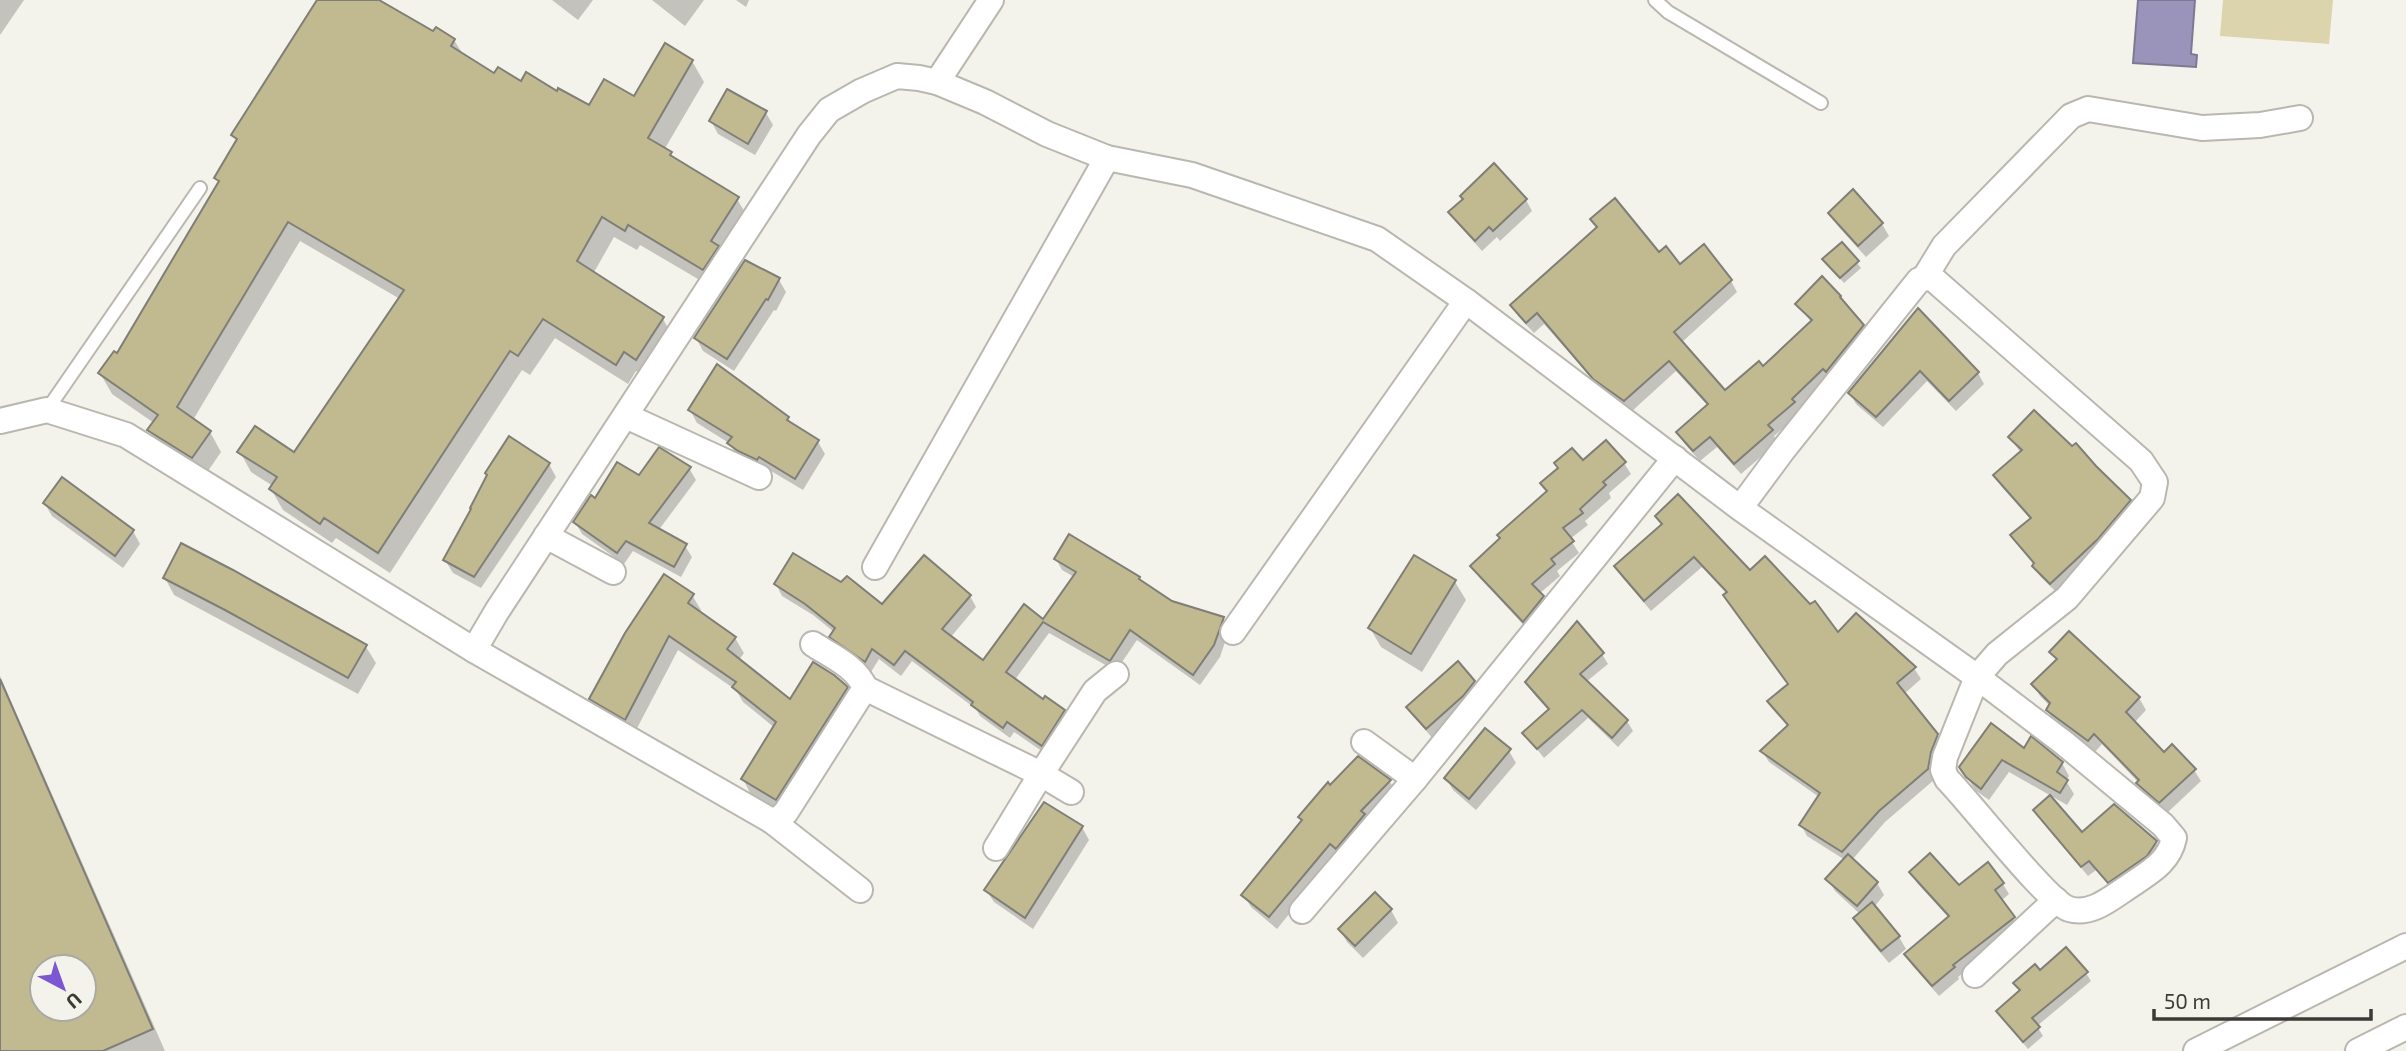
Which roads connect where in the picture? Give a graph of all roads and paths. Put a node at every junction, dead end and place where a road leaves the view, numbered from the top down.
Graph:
1 (991, 0) edge
2 (1655, 0) edge
3 (937, 82) junction
4 (1821, 103) dead end
5 (2300, 118) dead end
6 (1107, 158) junction
7 (200, 188) dead end
8 (1925, 277) junction
9 (1466, 301) junction
10 (47, 410) junction
11 (626, 416) junction
12 (0, 421) edge
13 (1675, 458) junction
14 (759, 477) dead end
15 (1740, 508) junction
16 (546, 536) junction
17 (875, 567) dead end
18 (613, 572) dead end
19 (1233, 632) dead end
20 (813, 644) dead end
21 (474, 650) junction
22 (1116, 674) dead end
23 (1977, 677) junction
24 (865, 688) junction
25 (1364, 742) dead end
26 (1041, 774) junction
27 (1415, 779) junction
28 (1071, 792) dead end
29 (772, 821) junction
30 (996, 848) dead end
31 (860, 890) dead end
32 (2056, 900) junction
33 (1302, 911) dead end
34 (2406, 946) edge
35 (1975, 975) dead end
36 (2406, 1027) edge
37 (2196, 1051) edge
38 (2358, 1051) edge

1 - 3 street
2 - 4 lane
3 - 6 street
3 - 11 street
5 - 8 street
6 - 9 street
6 - 17 street
7 - 10 lane
8 - 15 street
8 - 23 street
9 - 13 street
9 - 19 street
10 - 12 street
10 - 21 street
11 - 14 street
11 - 16 street
13 - 15 street
13 - 27 street
15 - 23 street
16 - 18 street
16 - 21 street
20 - 24 street
21 - 29 street
22 - 26 street
23 - 32 street
23 - 32 street
24 - 26 street
24 - 29 street
25 - 27 street
26 - 28 street
26 - 30 street
27 - 33 street
29 - 31 street
32 - 35 street
34 - 37 street
36 - 38 street

